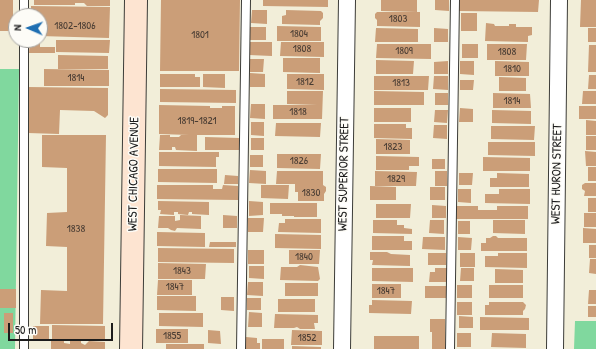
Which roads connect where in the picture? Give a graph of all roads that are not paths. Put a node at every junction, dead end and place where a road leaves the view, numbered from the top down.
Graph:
1 (136, 0) edge
2 (246, 0) edge
3 (347, 0) edge
4 (455, 0) edge
5 (559, 0) edge
6 (24, 48) edge
7 (24, 349) edge
8 (131, 349) edge
9 (241, 349) edge
10 (342, 349) edge
11 (450, 349) edge
12 (555, 349) edge

1 - 8 main road, WEST CHICAGO AVENUE
2 - 9 lane
3 - 10 street, WEST SUPERIOR STREET
4 - 11 lane
5 - 12 street, WEST HURON STREET
6 - 7 lane

